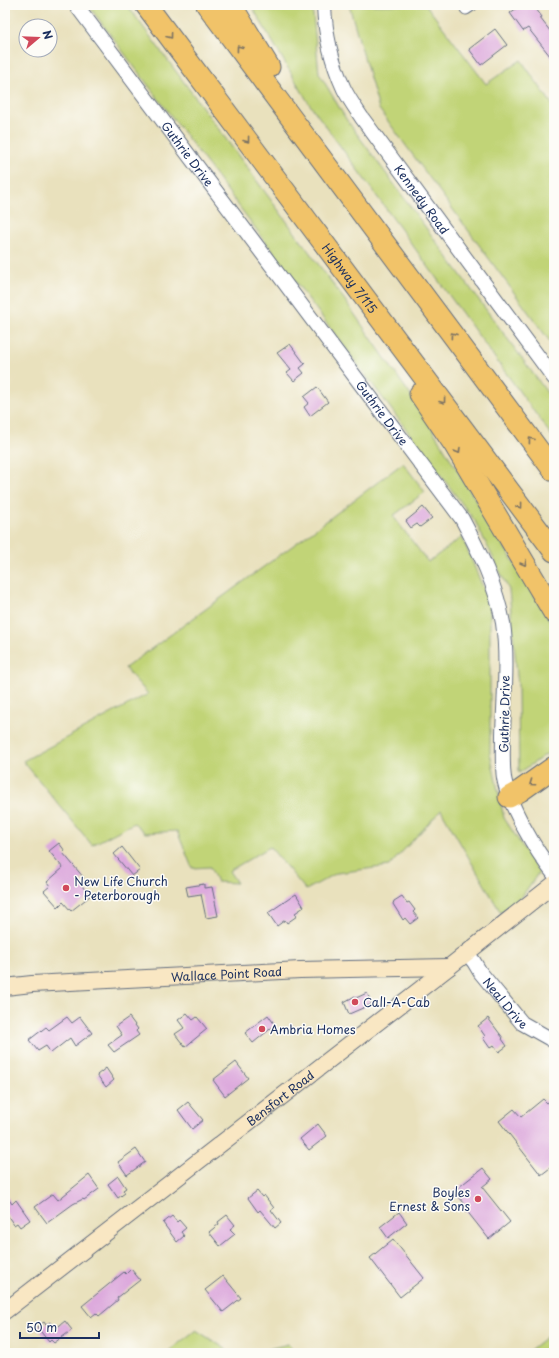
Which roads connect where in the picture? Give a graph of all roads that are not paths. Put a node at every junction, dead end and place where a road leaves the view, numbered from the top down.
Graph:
1 (76, 5) edge
2 (146, 5) edge
3 (207, 5) edge
4 (231, 5) edge
5 (324, 5) edge
6 (380, 236) junction
7 (365, 298) junction
8 (554, 378) edge
9 (554, 471) edge
10 (554, 551) edge
11 (554, 613) edge
12 (554, 767) edge
13 (509, 797) junction
14 (554, 874) edge
15 (554, 884) edge
16 (467, 953) junction
17 (449, 967) junction
18 (5, 987) edge
19 (554, 1041) edge
20 (5, 1311) edge

1 - 13 street, Guthrie Drive
2 -> 7 highway, Highway 7/115
6 -> 3 highway
4 - 6 highway
5 - 8 street, Kennedy Road
9 -> 6 highway
7 -> 10 highway, Highway 7/115
7 -> 11 highway
12 -> 13 highway
13 - 14 street, Guthrie Drive
15 - 16 main road, Bensfort Road
16 - 17 main road, Bensfort Road
16 - 19 street, Neal Drive
17 - 18 main road, Wallace Point Road
17 - 20 main road, Bensfort Road

